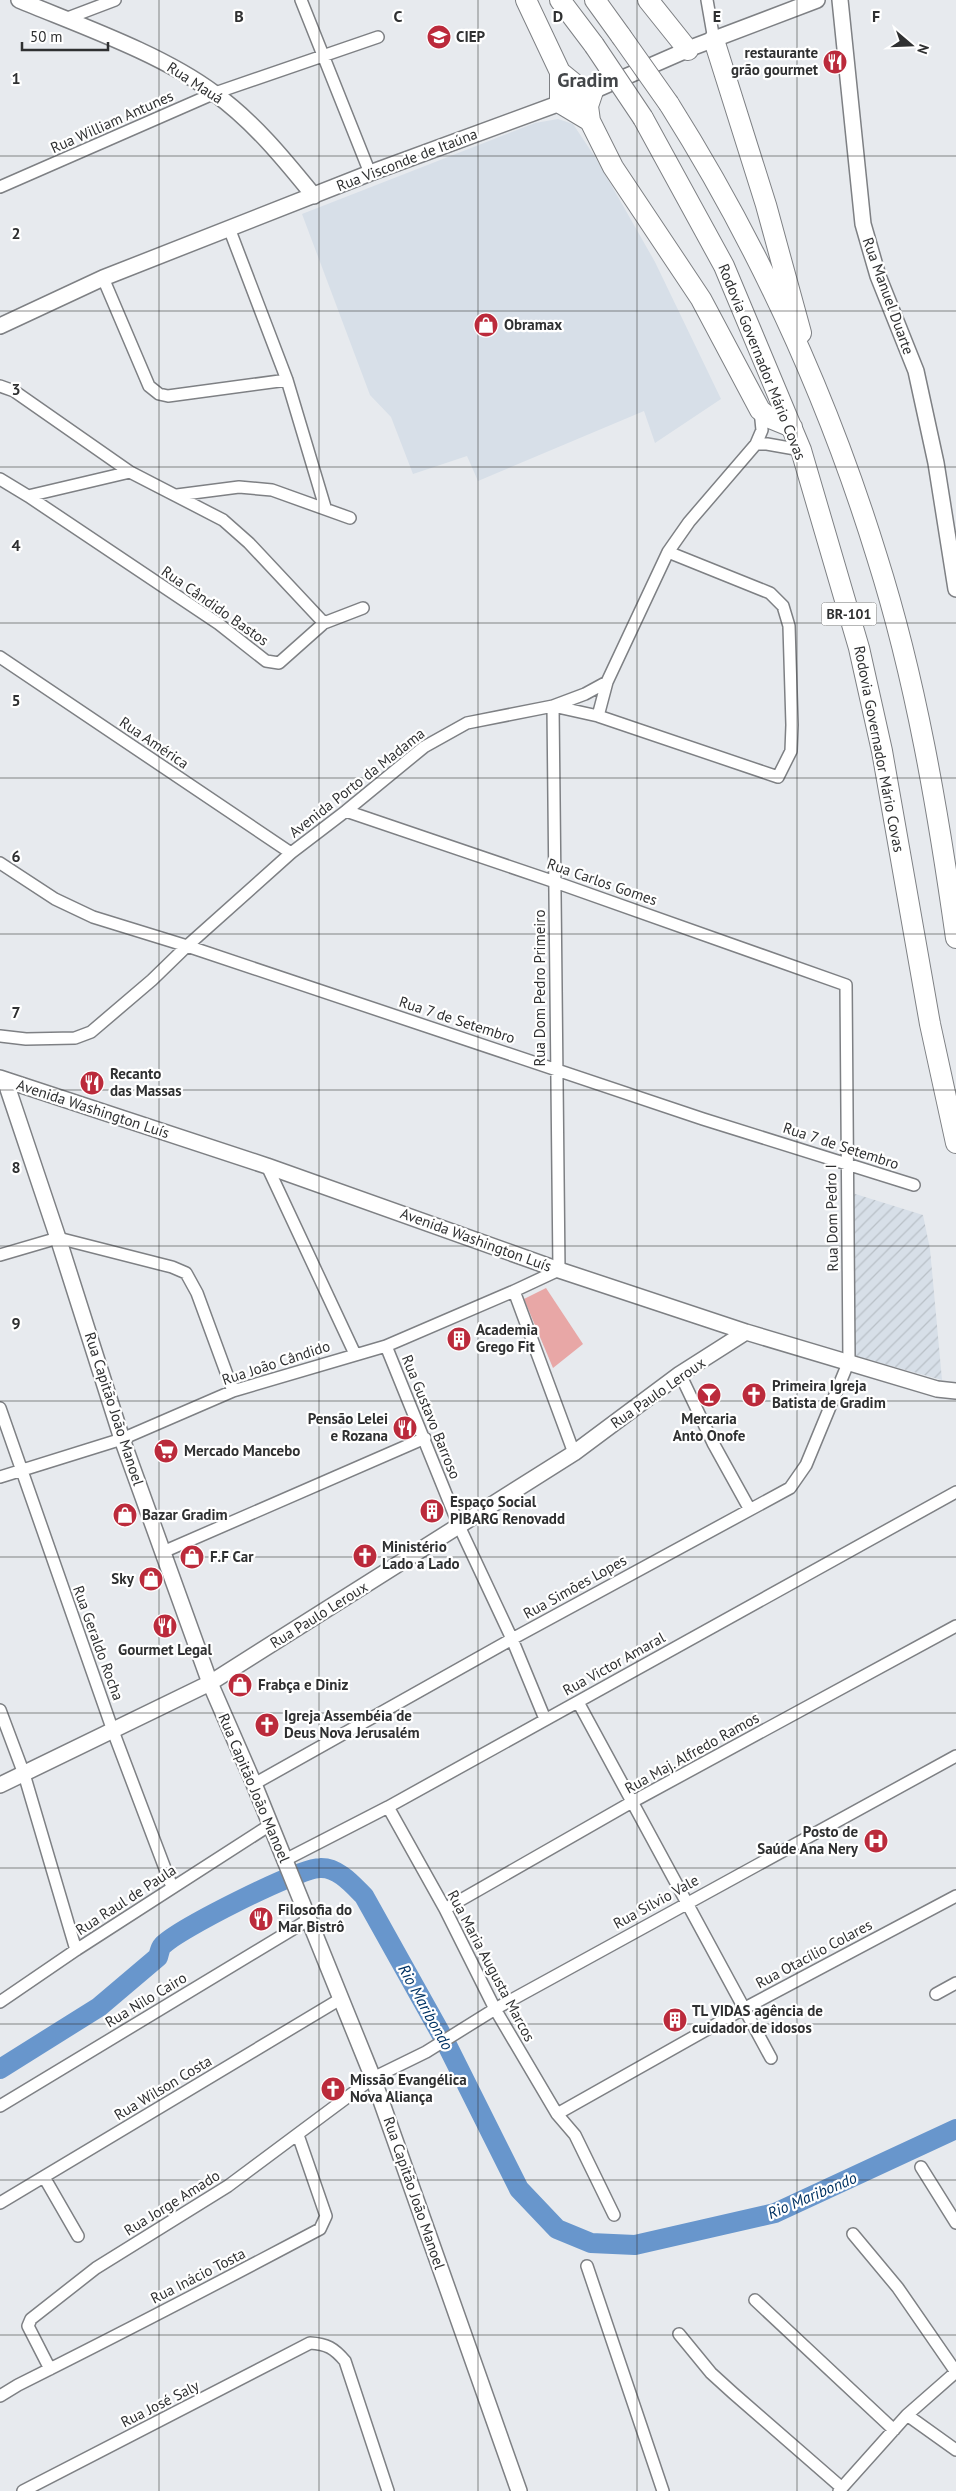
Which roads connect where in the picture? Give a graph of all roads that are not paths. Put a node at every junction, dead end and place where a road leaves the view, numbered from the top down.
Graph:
1 (19, 0) edge
2 (115, 0) edge
3 (301, 0) edge
4 (526, 0) edge
5 (560, 0) edge
6 (595, 0) edge
7 (648, 0) edge
8 (708, 0) edge
9 (817, 0) edge
10 (840, 0) edge
11 (66, 19) junction
12 (378, 36) dead end
13 (714, 40) junction
14 (688, 50) junction
15 (322, 57) junction
16 (560, 72) junction
17 (593, 91) junction
18 (215, 93) junction
19 (560, 102) junction
20 (590, 120) junction
21 (370, 174) junction
22 (0, 187) edge
23 (314, 196) junction
24 (228, 228) junction
25 (103, 278) junction
26 (0, 326) edge
27 (806, 362) junction
28 (287, 380) junction
29 (0, 386) edge
30 (760, 410) junction
31 (792, 427) junction
32 (756, 444) junction
33 (801, 450) junction
34 (130, 472) junction
35 (0, 479) edge
36 (177, 495) junction
37 (28, 496) junction
38 (325, 507) junction
39 (350, 518) dead end
40 (668, 552) junction
41 (956, 589) edge
42 (363, 608) dead end
43 (324, 623) junction
44 (0, 657) edge
45 (607, 682) junction
46 (553, 706) junction
47 (598, 716) junction
48 (346, 811) junction
49 (291, 854) junction
50 (0, 863) edge
51 (555, 882) junction
52 (956, 938) edge
53 (187, 946) junction
54 (846, 985) joint
55 (0, 1036) edge
56 (556, 1068) junction
57 (3, 1079) edge
58 (956, 1143) edge
59 (846, 1163) junction
60 (267, 1166) junction
61 (914, 1185) dead end
62 (58, 1238) junction
63 (0, 1255) edge
64 (559, 1270) junction
65 (514, 1291) junction
66 (746, 1332) junction
67 (386, 1346) junction
68 (355, 1354) junction
69 (849, 1361) junction
70 (680, 1374) junction
71 (233, 1391) junction
72 (956, 1392) edge
73 (0, 1408) edge
74 (122, 1438) junction
75 (425, 1438) junction
76 (574, 1453) junction
77 (20, 1470) junction
78 (0, 1477) edge
79 (956, 1492) edge
80 (749, 1508) junction
81 (458, 1526) junction
82 (163, 1552) junction
83 (956, 1626) edge
84 (512, 1639) junction
85 (210, 1683) junction
86 (578, 1702) junction
87 (0, 1710) edge
88 (545, 1719) junction
89 (112, 1731) junction
90 (956, 1756) edge
91 (24, 1774) junction
92 (254, 1784) junction
93 (0, 1785) edge
94 (632, 1802) junction
95 (388, 1807) junction
96 (270, 1825) junction
97 (289, 1872) junction
98 (172, 1887) junction
99 (956, 1896) edge
100 (688, 1902) junction
101 (444, 1909) junction
102 (308, 1920) junction
103 (76, 1950) junction
104 (956, 1983) edge
105 (936, 1994) dead end
106 (342, 1998) junction
107 (0, 2002) edge
108 (745, 2008) junction
109 (495, 2010) junction
110 (771, 2058) dead end
111 (373, 2078) junction
112 (0, 2106) edge
113 (557, 2114) junction
114 (298, 2135) junction
115 (921, 2166) dead end
116 (44, 2176) junction
117 (0, 2203) edge
118 (614, 2215) dead end
119 (956, 2224) edge
120 (853, 2234) dead end
121 (78, 2236) dead end
122 (587, 2266) dead end
123 (755, 2300) dead end
124 (679, 2334) dead end
125 (50, 2369) junction
126 (956, 2372) edge
127 (0, 2396) edge
128 (907, 2415) junction
129 (894, 2430) junction
130 (956, 2450) edge
131 (48, 2485) edge
132 (384, 2490) edge
133 (841, 2490) edge
134 (23, 2491) edge
135 (519, 2491) edge
136 (662, 2491) edge

1 - 11 street, Rua Mauá
2 - 11 street
3 - 15 street
4 - 16 highway
5 - 31 highway, Rodovia Governador Mário Covas / BR-101, bridge
6 - 27 highway, BR-101, bridge
7 - 14 highway
8 - 13 street
9 - 13 street, Rua Visconde de Itaúna
10 - 41 street, Rua Manuel Duarte
11 - 18 street, Rua Mauá
12 - 15 street, Rua William Antunes
13 - 14 street, Rua Visconde de Itaúna
13 - 27 highway
14 - 17 street, Rua Visconde de Itaúna
15 - 18 street, Rua William Antunes
15 - 21 street
16 - 17 highway
16 - 19 highway
17 - 19 street, Rua Visconde de Itaúna
17 - 20 highway
18 - 22 street, Rua William Antunes
18 - 23 street, Rua Mauá
19 - 20 highway
19 - 21 street, Rua Visconde de Itaúna
20 - 30 highway
21 - 23 street, Rua Visconde de Itaúna
23 - 24 street, Rua Visconde de Itaúna
24 - 25 street, Rua Visconde de Itaúna
24 - 28 street
25 - 26 street, Rua Visconde de Itaúna
25 - 28 street
27 - 52 highway, BR-101
28 - 38 street
29 - 34 street
30 - 31 highway
30 - 32 street
31 - 33 highway, Rodovia Governador Mário Covas / BR-101
32 - 33 street
32 - 40 street
33 - 58 highway, Rodovia Governador Mário Covas / BR-101
34 - 36 street
34 - 37 street
35 - 37 street, Rua Cândido Bastos
36 - 38 street
36 - 43 street
37 - 43 street, Rua Cândido Bastos
38 - 39 street
40 - 45 street
40 - 47 street, Avenida Porto da Madama
42 - 43 street
44 - 49 street, Rua América
45 - 46 street
45 - 47 street
46 - 47 street, Avenida Porto da Madama
46 - 48 street, Avenida Porto da Madama
46 - 51 street, Rua Dom Pedro Primeiro
48 - 49 street, Avenida Porto da Madama
48 - 51 street, Rua Carlos Gomes
49 - 53 street, Avenida Porto da Madama
50 - 53 street, Rua 7 de Setembro
51 - 54 street, Rua Carlos Gomes
51 - 56 street, Rua Dom Pedro Primeiro
53 - 55 street, Avenida Porto da Madama
53 - 56 street, Rua 7 de Setembro
54 - 59 street, Rua Dom Pedro I
56 - 59 street, Rua 7 de Setembro
56 - 64 street, Rua Dom Pedro Primeiro
57 - 60 street, Avenida Washington Luís
57 - 62 street, Rua Capitão João Manoel
59 - 61 street, Rua 7 de Setembro
59 - 69 street, Rua Dom Pedro I
60 - 64 street, Avenida Washington Luís
60 - 68 street
62 - 63 street
62 - 71 street
62 - 74 street, Rua Capitão João Manoel
64 - 65 street, Rua João Cândido
64 - 66 street, Avenida Washington Luís
65 - 67 street, Rua João Cândido
65 - 76 street
66 - 69 street, Avenida Washington Luís
66 - 70 street, Rua Paulo Leroux
67 - 68 street, Rua João Cândido
67 - 75 street, Rua Gustavo Barroso
68 - 71 street, Rua João Cândido
69 - 72 street, Avenida Washington Luís
69 - 80 street, Rua Simões Lopes
70 - 76 street, Rua Paulo Leroux
70 - 80 street
71 - 74 street, Rua João Cândido
73 - 77 street, Rua Geraldo Rocha
74 - 77 street, Rua João Cândido
74 - 82 street, Rua Capitão João Manoel
75 - 81 street, Rua Gustavo Barroso
75 - 82 street
76 - 81 street, Rua Paulo Leroux
77 - 78 street, Rua João Cândido
77 - 89 street, Rua Geraldo Rocha
79 - 86 street, Rua Victor Amaral
80 - 84 street, Rua Simões Lopes
81 - 84 street, Rua Gustavo Barroso
81 - 85 street, Rua Paulo Leroux
82 - 85 street, Rua Capitão João Manoel
83 - 94 street, Rua Maj. Alfredo Ramos
84 - 88 street, Rua Gustavo Barroso
84 - 92 street, Rua Simões Lopes
85 - 89 street, Rua Paulo Leroux
85 - 92 street, Rua Capitão João Manoel
86 - 88 street, Rua Victor Amaral
86 - 94 street
87 - 91 street
88 - 95 street, Rua Victor Amaral
89 - 91 street, Rua Paulo Leroux
89 - 98 street, Rua Geraldo Rocha
90 - 100 street, Rua Silvio Vale
91 - 93 street, Rua Paulo Leroux
91 - 103 street
92 - 96 street, Rua Capitão João Manoel
94 - 100 street
94 - 101 street, Rua Maj. Alfredo Ramos
95 - 97 street, Rua Victor Amaral
95 - 101 street, Rua Maria Augusta Marcos
96 - 97 street, Rua Capitão João Manoel
96 - 98 street, Rua Raul de Paula
97 - 102 street, Rua Capitão João Manoel
98 - 103 street, Rua Raul de Paula
99 - 108 street, Rua Otacílio Colares
100 - 108 street
100 - 109 street, Rua Silvio Vale
101 - 109 street, Rua Maria Augusta Marcos
102 - 106 street, Rua Capitão João Manoel
102 - 112 street, Rua Nilo Cairo
103 - 107 street, Rua Raul de Paula
104 - 105 street
106 - 111 street, Rua Capitão João Manoel
106 - 116 street, Rua Wilson Costa
108 - 110 street
108 - 113 street, Rua Otacílio Colares
109 - 111 street, Rua Silvio Vale
109 - 113 street, Rua Maria Augusta Marcos
111 - 114 street, Rua Jorge Amado
111 - 135 street, Rua Capitão João Manoel
113 - 118 street, Rua Maria Augusta Marcos
114 - 125 street, Rua Jorge Amado
114 - 125 street, Rua Inácio Tosta
115 - 119 street
116 - 117 street, Rua Wilson Costa
116 - 121 street
120 - 126 street
122 - 136 street
123 - 129 street
124 - 133 street
125 - 127 street, Rua Inácio Tosta
126 - 128 street
128 - 129 street
128 - 130 street
129 - 133 street
131 - 132 street, Rua José Saly
131 - 134 street, Rua José Saly

